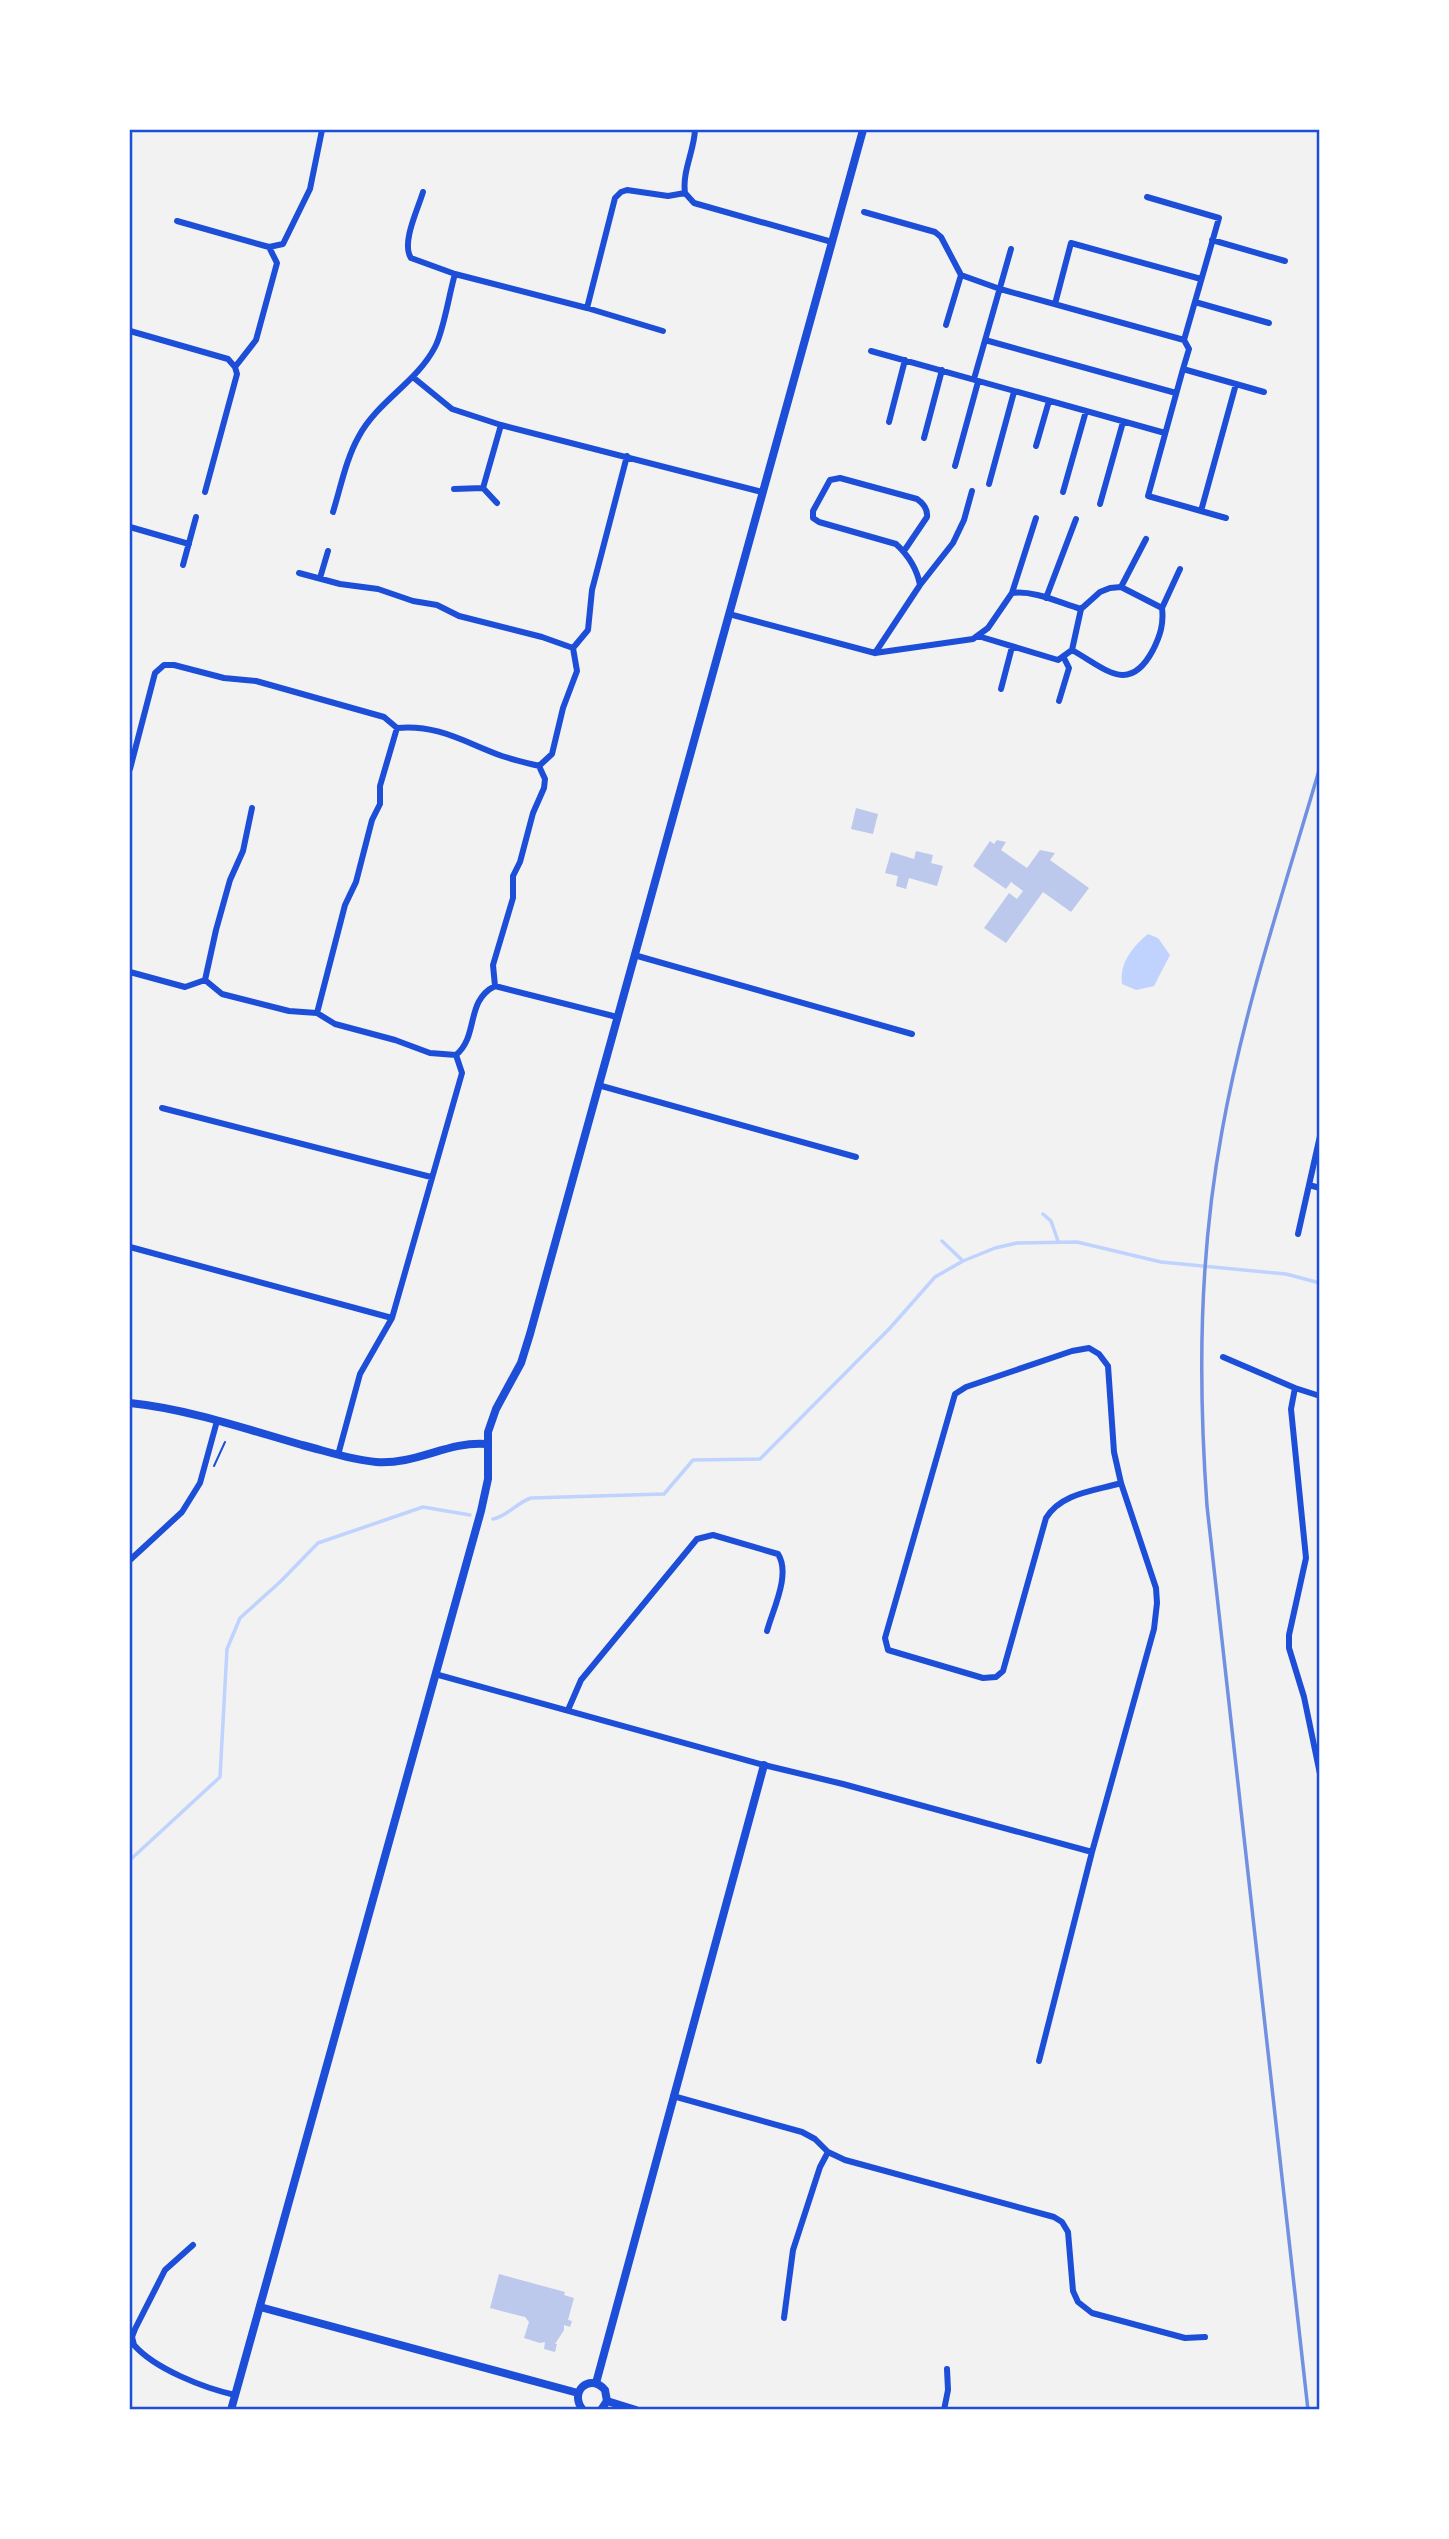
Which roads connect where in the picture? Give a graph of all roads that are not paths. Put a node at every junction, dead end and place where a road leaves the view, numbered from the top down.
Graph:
1 (322, 130) edge
2 (695, 130) edge
3 (863, 130) edge
4 (424, 192) dead end
5 (685, 193) junction
6 (1147, 197) dead end
7 (864, 212) dead end
8 (177, 221) dead end
9 (1212, 240) junction
10 (832, 242) junction
11 (269, 247) junction
12 (1011, 249) dead end
13 (1285, 261) dead end
14 (454, 274) junction
15 (961, 275) junction
16 (1202, 279) junction
17 (1000, 289) junction
18 (1195, 302) junction
19 (1055, 304) junction
20 (587, 308) junction
21 (1269, 323) dead end
22 (946, 325) dead end
23 (130, 331) edge
24 (663, 331) dead end
25 (985, 340) junction
26 (1184, 340) junction
27 (871, 351) dead end
28 (905, 360) junction
29 (235, 366) junction
30 (1183, 369) junction
31 (942, 370) junction
32 (414, 378) junction
33 (976, 380) junction
34 (1236, 384) junction
35 (1014, 392) junction
36 (1264, 392) dead end
37 (1176, 393) junction
38 (1049, 401) junction
39 (1086, 411) junction
40 (889, 422) dead end
41 (1124, 422) junction
42 (502, 425) junction
43 (1165, 433) junction
44 (924, 438) dead end
45 (1036, 446) dead end
46 (627, 456) junction
47 (955, 466) dead end
48 (989, 484) dead end
49 (483, 488) junction
50 (454, 489) dead end
51 (972, 491) dead end
52 (205, 492) dead end
53 (762, 492) junction
54 (1063, 492) dead end
55 (497, 503) dead end
56 (1100, 504) dead end
57 (1201, 511) junction
58 (333, 512) dead end
59 (196, 517) dead end
60 (1036, 518) dead end
61 (1226, 518) dead end
62 (1076, 519) dead end
63 (130, 527) edge
64 (1146, 539) dead end
65 (189, 544) junction
66 (328, 551) dead end
67 (904, 551) junction
68 (183, 565) dead end
69 (1180, 569) dead end
70 (299, 573) dead end
71 (320, 578) junction
72 (920, 585) junction
73 (1121, 587) junction
74 (1012, 593) junction
75 (1046, 598) junction
76 (1161, 608) junction
77 (1081, 609) junction
78 (729, 614) junction
79 (978, 636) junction
80 (1012, 647) junction
81 (573, 648) junction
82 (1072, 650) junction
83 (875, 653) junction
84 (1064, 658) junction
85 (1001, 689) dead end
86 (1059, 701) dead end
87 (397, 728) junction
88 (539, 766) junction
89 (130, 769) edge
90 (252, 808) dead end
91 (634, 955) junction
92 (130, 972) edge
93 (205, 980) junction
94 (495, 986) junction
95 (317, 1013) junction
96 (617, 1017) junction
97 (912, 1034) dead end
98 (456, 1055) junction
99 (598, 1085) junction
100 (162, 1108) dead end
101 (1320, 1136) edge
102 (856, 1157) dead end
103 (431, 1177) junction
104 (1309, 1185) junction
105 (1320, 1188) edge
106 (1298, 1234) dead end
107 (130, 1247) edge
108 (392, 1318) junction
109 (1223, 1357) dead end
110 (1295, 1388) junction
111 (1320, 1396) edge
112 (130, 1403) edge
113 (217, 1421) junction
114 (486, 1444) junction
115 (338, 1455) junction
116 (1121, 1483) junction
117 (130, 1560) edge
118 (766, 1630) dead end
119 (435, 1674) junction
120 (568, 1710) junction
121 (764, 1765) junction
122 (1320, 1774) edge
123 (1092, 1852) junction
124 (1039, 2061) dead end
125 (673, 2096) junction
126 (828, 2152) junction
127 (193, 2245) dead end
128 (260, 2307) junction
129 (784, 2318) dead end
130 (1205, 2337) dead end
131 (947, 2369) dead end
132 (596, 2383) junction
133 (578, 2393) junction
134 (235, 2395) junction
135 (607, 2401) junction
136 (231, 2410) edge
137 (583, 2410) edge
138 (601, 2410) edge
139 (636, 2410) edge
140 (944, 2410) edge

1 - 11 street
2 - 5 street
3 - 10 street
4 - 14 street
5 - 10 street
5 - 20 street
6 - 9 street
7 - 15 street
8 - 11 street
9 - 13 street
9 - 16 street
10 - 53 street
11 - 29 street
12 - 17 street
14 - 20 street
14 - 32 street
15 - 17 street
15 - 22 street
16 - 18 street
16 - 19 street
17 - 19 street
17 - 25 street
18 - 21 street
18 - 26 street
19 - 26 street
20 - 24 street
23 - 29 street
25 - 33 street
25 - 37 street
26 - 30 street
27 - 28 street
28 - 31 street
28 - 40 street
29 - 52 street
30 - 34 street
30 - 37 street
31 - 33 street
31 - 44 street
32 - 42 street
32 - 58 street
33 - 35 street
33 - 47 street
34 - 36 street
34 - 57 street
35 - 38 street
35 - 48 street
37 - 43 street
38 - 39 street
38 - 45 street
39 - 41 street
39 - 54 street
41 - 43 street
41 - 56 street
42 - 46 street
42 - 49 street
43 - 57 street
46 - 53 street
46 - 81 street
49 - 50 street
49 - 55 street
51 - 72 street
53 - 78 street
57 - 61 street
59 - 65 street
60 - 74 street
62 - 75 street
63 - 65 street
64 - 73 street
65 - 68 street
66 - 71 street
67 - 67 street
67 - 72 street
69 - 76 street
70 - 71 street
71 - 81 street
72 - 83 street
73 - 76 street
73 - 77 street
74 - 75 street
74 - 79 street
75 - 77 street
76 - 82 street
77 - 82 street
78 - 83 street
78 - 91 street
79 - 80 street
79 - 83 street
80 - 84 street
80 - 85 street
81 - 88 street
82 - 84 street
84 - 86 street
87 - 88 street
87 - 89 street
87 - 95 street
88 - 94 street
90 - 93 street
91 - 96 street
91 - 97 street
92 - 93 street
93 - 95 street
94 - 96 street
94 - 98 street
95 - 98 street
96 - 99 street
98 - 103 street
99 - 102 street
99 - 114 street
100 - 103 street
101 - 104 street
103 - 108 street
104 - 105 street
104 - 106 street
107 - 108 street
108 - 115 street
109 - 110 street
110 - 111 street
110 - 122 street
112 - 113 street
113 - 115 street
113 - 117 street
114 - 115 street
114 - 119 street
116 - 116 street
116 - 123 street
118 - 120 street
119 - 120 street
119 - 128 street
120 - 121 street
121 - 123 street
121 - 125 street
123 - 124 street
125 - 126 street
125 - 132 street
126 - 129 street
126 - 130 street
127 - 134 street
128 - 133 street
128 - 134 street
131 - 140 street
132 - 133 street
132 - 135 street
133 - 137 street
134 - 136 street
135 - 138 street
135 - 139 street

